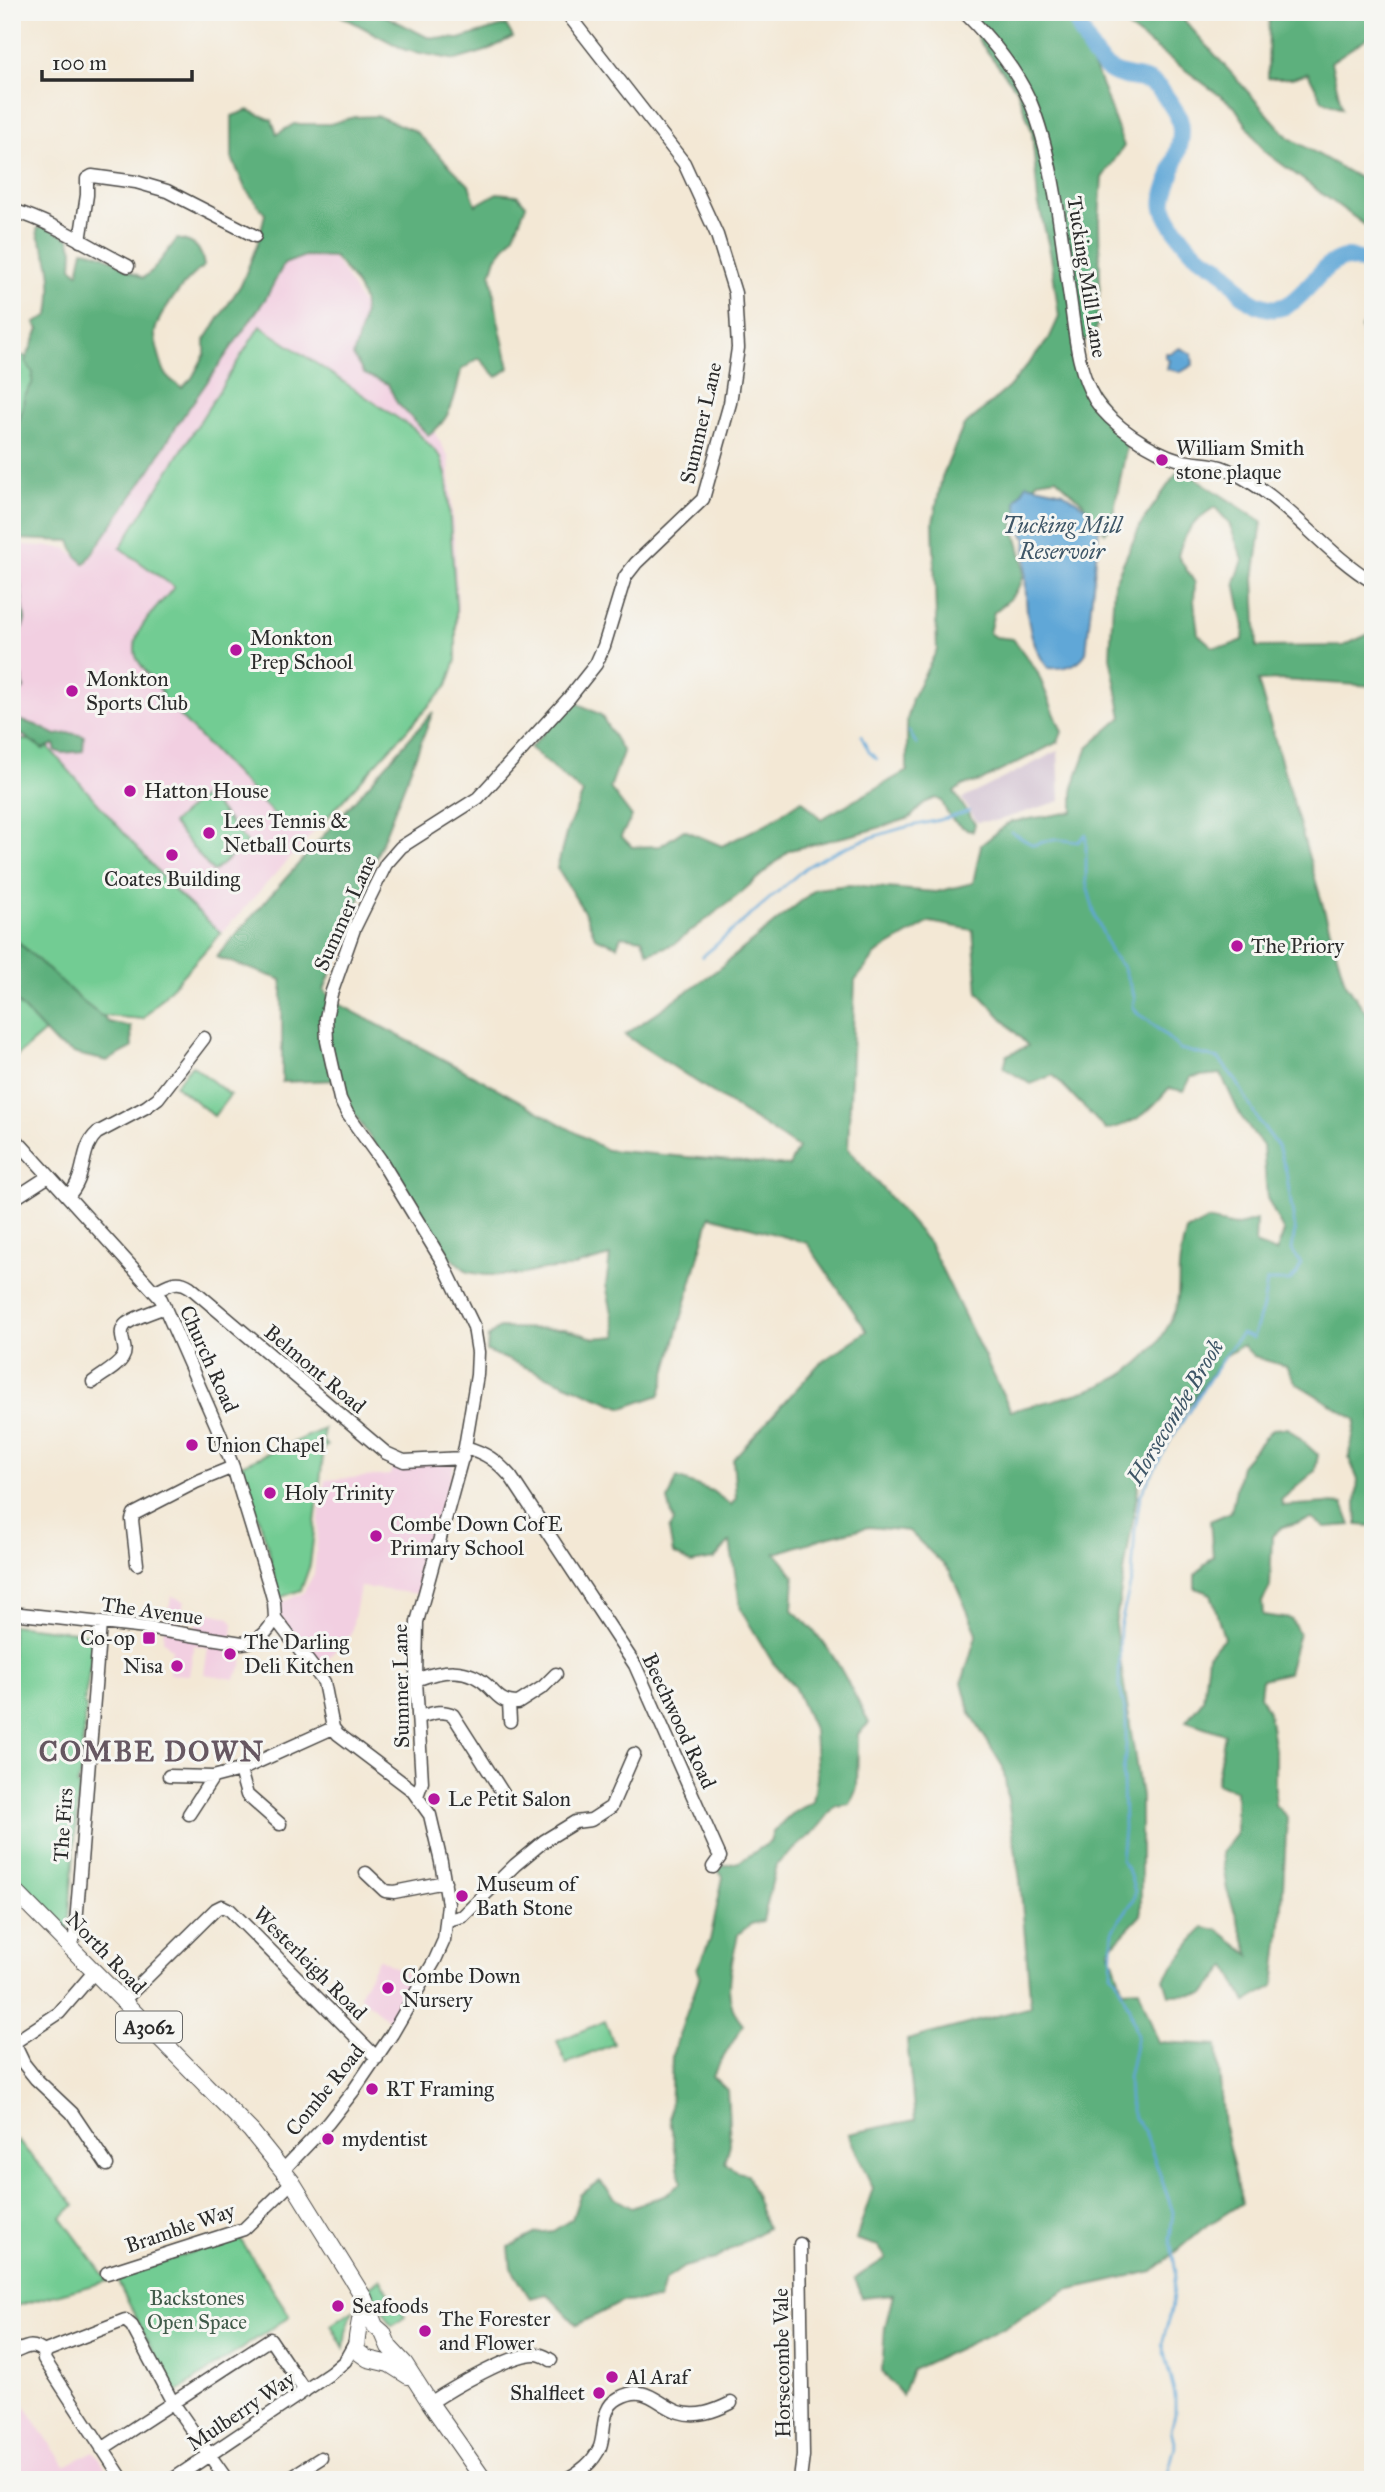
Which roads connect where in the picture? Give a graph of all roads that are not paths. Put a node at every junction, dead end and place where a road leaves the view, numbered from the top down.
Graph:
1 (566, 12) edge
2 (964, 12) edge
3 (12, 209) edge
4 (255, 236) dead end
5 (80, 241) junction
6 (128, 266) dead end
7 (1373, 582) edge
8 (204, 1038) dead end
9 (12, 1135) edge
10 (49, 1176) junction
11 (68, 1196) junction
12 (12, 1200) edge
13 (156, 1291) junction
14 (165, 1307) junction
15 (93, 1381) dead end
16 (464, 1452) junction
17 (233, 1467) junction
18 (137, 1564) dead end
19 (12, 1614) edge
20 (275, 1618) junction
21 (100, 1624) junction
22 (556, 1674) dead end
23 (416, 1681) junction
24 (509, 1703) junction
25 (419, 1717) junction
26 (510, 1721) dead end
27 (333, 1728) junction
28 (634, 1754) dead end
29 (240, 1769) junction
30 (169, 1776) dead end
31 (213, 1777) junction
32 (417, 1796) junction
33 (506, 1798) dead end
34 (190, 1814) dead end
35 (280, 1824) dead end
36 (722, 1861) dead end
37 (366, 1872) dead end
38 (445, 1882) junction
39 (12, 1888) edge
40 (448, 1920) junction
41 (69, 1944) junction
42 (95, 1971) junction
43 (123, 2001) junction
44 (13, 2044) edge
45 (377, 2058) junction
46 (107, 2165) dead end
47 (288, 2175) junction
48 (800, 2245) dead end
49 (107, 2273) dead end
50 (356, 2285) junction
51 (383, 2335) junction
52 (357, 2338) junction
53 (15, 2352) dead end
54 (45, 2353) junction
55 (371, 2359) junction
56 (551, 2360) dead end
57 (331, 2373) junction
58 (420, 2388) junction
59 (305, 2391) junction
60 (173, 2403) junction
61 (430, 2403) junction
62 (732, 2403) dead end
63 (102, 2449) junction
64 (211, 2455) junction
65 (321, 2458) dead end
66 (302, 2476) edge
67 (123, 2480) edge
68 (172, 2480) edge
69 (227, 2480) edge
70 (286, 2480) edge
71 (484, 2480) edge
72 (565, 2480) edge
73 (800, 2480) edge

1 - 16 street, Summer Lane
2 - 7 street, Tucking Mill Lane
3 - 5 street
4 - 5 street
5 - 6 street
8 - 11 street
9 - 10 street, Church Road
10 - 11 street, Church Road
10 - 12 street
11 - 13 street, Church Road
13 - 14 street, Church Road
13 - 16 street, Belmont Road
14 - 15 street
14 - 17 street, Church Road
16 - 23 street, Summer Lane
16 - 36 street, Beechwood Road
17 - 18 street
17 - 20 street, Church Road
19 - 21 street, The Avenue
20 - 21 street, The Avenue
20 - 27 street, Church Road
21 - 41 street, The Firs
22 - 24 street
23 - 24 street
23 - 25 street, Summer Lane
24 - 26 street
25 - 32 street, Summer Lane
25 - 33 street
27 - 29 street
27 - 32 street
28 - 40 street
29 - 31 street
29 - 35 street
30 - 31 street
31 - 34 street
32 - 38 street
37 - 38 street
38 - 40 street
39 - 41 main road, North Road / A3062
40 - 45 street, Combe Road
41 - 42 main road, North Road / A3062
42 - 43 main road, North Road / A3062
42 - 44 street
43 - 45 street, Westerleigh Road
43 - 47 main road, North Road / A3062
44 - 46 street
45 - 47 street, Combe Road
47 - 49 street, Bramble Way
47 - 50 main road, A3062
48 - 73 street, Horsecombe Vale
50 - 51 main road, A3062
50 - 52 main road, A3062
51 - 52 main road
51 - 55 main road
51 - 58 main road, A3062
52 - 55 main road, A3062
52 - 57 street, Mulberry Way
53 - 54 street
54 - 60 street
54 - 63 street
55 - 57 street, Mulberry Way
55 - 58 main road, A3062
56 - 61 street
57 - 59 street, Mulberry Way
58 - 61 main road, A3062
59 - 60 street
59 - 64 street, Mulberry Way
60 - 63 street
60 - 64 street
61 - 71 main road, A3062
62 - 72 street
63 - 67 street
64 - 68 street, Mulberry Way
64 - 69 street
65 - 66 street
66 - 70 street

